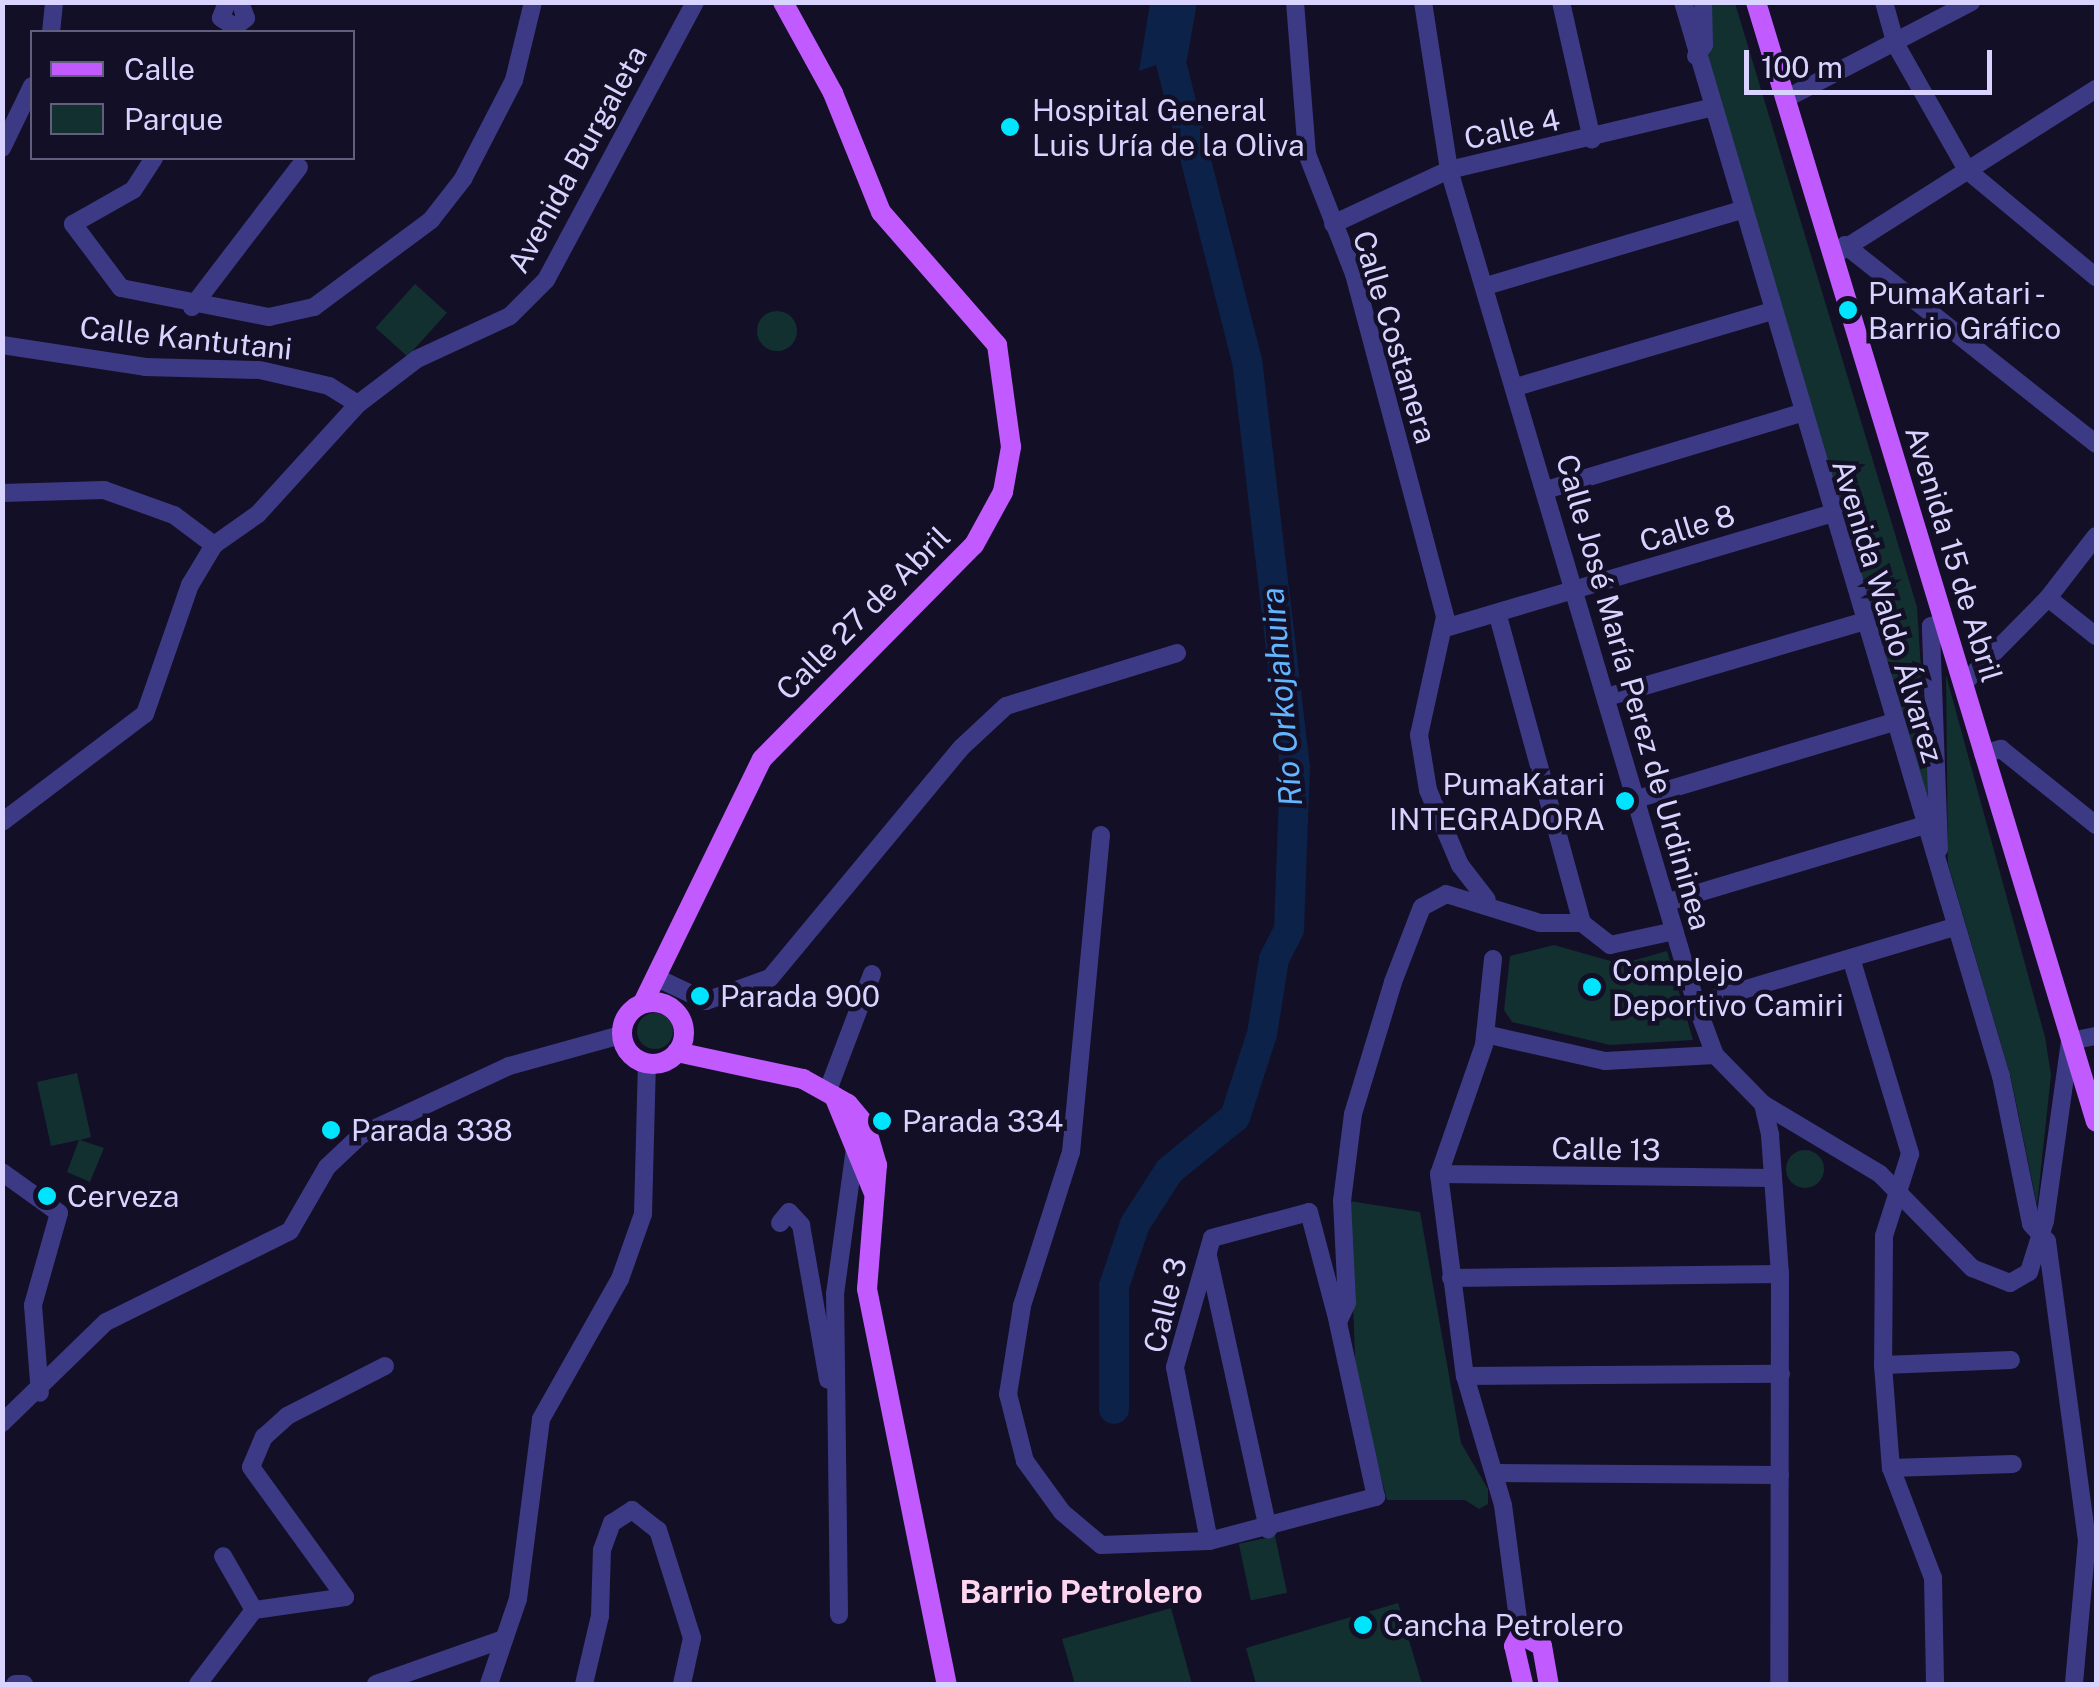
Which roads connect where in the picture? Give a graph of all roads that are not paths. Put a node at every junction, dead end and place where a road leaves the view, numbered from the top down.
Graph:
1 (533, 2) edge
2 (694, 2) edge
3 (783, 2) edge
4 (1296, 2) edge
5 (1423, 2) edge
6 (1561, 2) edge
7 (1682, 2) edge
8 (1704, 2) edge
9 (1756, 2) edge
10 (1884, 2) edge
11 (1971, 2) edge
12 (1896, 45) junction
13 (1695, 56) junction
14 (2096, 89) edge
15 (30, 90) edge
16 (1785, 99) junction
17 (1710, 108) junction
18 (1592, 140) junction
19 (2, 148) edge
20 (153, 160) edge
21 (299, 167) dead end
22 (1449, 170) junction
23 (1967, 170) junction
24 (1742, 210) junction
25 (1333, 224) junction
26 (1839, 252) junction
27 (2096, 277) edge
28 (1486, 286) junction
29 (192, 307) junction
30 (1770, 312) junction
31 (2, 345) edge
32 (1516, 388) junction
33 (358, 404) junction
34 (1801, 414) junction
35 (2096, 444) edge
36 (1546, 490) junction
37 (2, 493) edge
38 (1830, 514) junction
39 (2096, 536) edge
40 (214, 545) junction
41 (1575, 590) junction
42 (2048, 598) junction
43 (1498, 616) junction
44 (1862, 622) junction
45 (1943, 623) junction
46 (1444, 628) junction
47 (2096, 636) edge
48 (1176, 652) dead end
49 (1964, 682) junction
50 (1607, 697) junction
51 (1893, 722) junction
52 (1983, 754) junction
53 (1637, 799) junction
54 (2, 822) edge
55 (1924, 825) junction
56 (2096, 825) edge
57 (1101, 835) dead end
58 (1940, 877) junction
59 (1488, 901) junction
60 (1668, 902) junction
61 (1582, 923) junction
62 (1954, 927) junction
63 (1676, 931) junction
64 (1852, 958) junction
65 (1493, 959) dead end
66 (872, 974) dead end
67 (655, 977) junction
68 (644, 1002) junction
69 (1696, 1004) junction
70 (1485, 1034) junction
71 (621, 1035) junction
72 (2096, 1036) edge
73 (2070, 1041) junction
74 (677, 1052) junction
75 (1715, 1054) junction
76 (648, 1064) junction
77 (831, 1093) junction
78 (1763, 1104) junction
79 (2096, 1122) edge
80 (860, 1138) junction
81 (2, 1172) edge
82 (1440, 1174) junction
83 (1773, 1178) junction
84 (1900, 1189) junction
85 (780, 1223) dead end
86 (2041, 1232) junction
87 (1208, 1252) junction
88 (1780, 1274) junction
89 (1451, 1278) junction
90 (1338, 1322) junction
91 (2011, 1360) dead end
92 (1883, 1365) junction
93 (385, 1366) dead end
94 (1780, 1374) junction
95 (1466, 1376) junction
96 (40, 1393) junction
97 (834, 1405) junction
98 (2, 1423) edge
99 (2013, 1464) dead end
100 (1891, 1468) junction
101 (1494, 1473) junction
102 (1780, 1475) junction
103 (1268, 1529) junction
104 (1209, 1541) junction
105 (2092, 1542) edge
106 (223, 1556) dead end
107 (254, 1610) junction
108 (839, 1615) dead end
109 (1520, 1634) junction
110 (504, 1639) junction
111 (16, 1684) edge
112 (24, 1684) edge
113 (198, 1684) edge
114 (376, 1684) edge
115 (489, 1684) edge
116 (584, 1684) edge
117 (682, 1684) edge
118 (947, 1684) edge
119 (1523, 1684) edge
120 (1549, 1684) edge
121 (1780, 1684) edge
122 (1935, 1684) edge
123 (2074, 1684) edge

1 - 29 street
2 - 33 street, Avenida Burgaleta
3 - 67 main road, Calle 27 de Abril
4 - 25 street, Calle Costanera
5 - 22 street, Calle José María Perez de Urdininea
6 - 18 street
7 - 13 street, Avenida Waldo Álvarez
8 - 13 street
9 - 16 main road, Avenida 15 de Abril
10 - 12 street
11 - 12 street
12 - 16 street
12 - 23 street
13 - 17 street, Avenida Waldo Álvarez
14 - 23 street
15 - 19 street
16 - 26 main road, Avenida 15 de Abril
17 - 18 street, Calle 4
17 - 24 street, Avenida Waldo Álvarez
18 - 22 street, Calle 4
20 - 29 street
21 - 29 street
22 - 25 street, Calle 4
22 - 28 street, Calle José María Perez de Urdininea
23 - 26 street
23 - 27 street
24 - 28 street
24 - 30 street, Avenida Waldo Álvarez
25 - 46 street, Calle Costanera
26 - 35 street
26 - 45 main road, Avenida 15 de Abril
28 - 32 street, Calle José María Perez de Urdininea
30 - 32 street
30 - 34 street, Avenida Waldo Álvarez
31 - 33 street, Calle Kantutani
32 - 36 street, Calle José María Perez de Urdininea
33 - 40 street, Avenida Burgaleta
34 - 36 street
34 - 38 street, Avenida Waldo Álvarez
36 - 41 street, Calle José María Perez de Urdininea
37 - 40 street
38 - 41 street, Calle 8
38 - 44 street, Avenida Waldo Álvarez
39 - 42 street
40 - 54 street, Avenida Burgaleta
41 - 43 street, Calle 8
41 - 50 street, Calle José María Perez de Urdininea
42 - 47 street
42 - 49 street
43 - 46 street, Calle 8
43 - 61 street
44 - 50 street
44 - 51 street, Avenida Waldo Álvarez
45 - 49 main road, Avenida 15 de Abril
45 - 58 street
46 - 59 street
48 - 67 street
49 - 52 main road, Avenida 15 de Abril
50 - 53 street, Calle José María Perez de Urdininea
51 - 53 street
51 - 55 street, Avenida Waldo Álvarez
52 - 56 street
52 - 73 main road, Avenida 15 de Abril
53 - 60 street, Calle José María Perez de Urdininea
55 - 58 street, Avenida Waldo Álvarez
55 - 60 street
57 - 104 street
58 - 62 street, Avenida Waldo Álvarez
59 - 61 street
59 - 90 street
60 - 63 street, Calle José María Perez de Urdininea
61 - 63 street
62 - 64 street
62 - 86 street, Avenida Waldo Álvarez
63 - 69 street, Calle José María Perez de Urdininea
64 - 69 street
64 - 84 street
65 - 70 street
66 - 77 street
67 - 68 main road, Calle 27 de Abril
68 - 71 main road
68 - 74 main road
69 - 75 street, Calle José María Perez de Urdininea
70 - 75 street
70 - 82 street
71 - 76 main road
71 - 96 street
72 - 73 street
73 - 79 main road, Avenida 15 de Abril
73 - 86 street
74 - 76 main road
74 - 77 main road
75 - 78 street, Calle José María Perez de Urdininea
76 - 110 street
77 - 80 main road
78 - 83 street
78 - 84 street, Calle José María Perez de Urdininea
80 - 97 street
80 - 118 main road
81 - 96 street
82 - 83 street, Calle 13
82 - 89 street
83 - 88 street
84 - 86 street, Calle José María Perez de Urdininea
84 - 92 street
85 - 97 street
86 - 105 street
87 - 90 street, Calle 3
87 - 103 street
87 - 104 street, Calle 3
88 - 89 street
88 - 94 street
89 - 95 street
90 - 103 street
91 - 92 street
92 - 100 street
93 - 107 street
94 - 95 street
94 - 102 street
95 - 101 street
96 - 98 street
97 - 108 street
99 - 100 street
100 - 122 street
101 - 102 street
101 - 109 street
102 - 121 street
103 - 104 street
105 - 123 street
106 - 107 street
107 - 113 street
109 - 119 main road
109 - 120 main road
110 - 114 street
110 - 115 street
111 - 112 street
116 - 117 street

